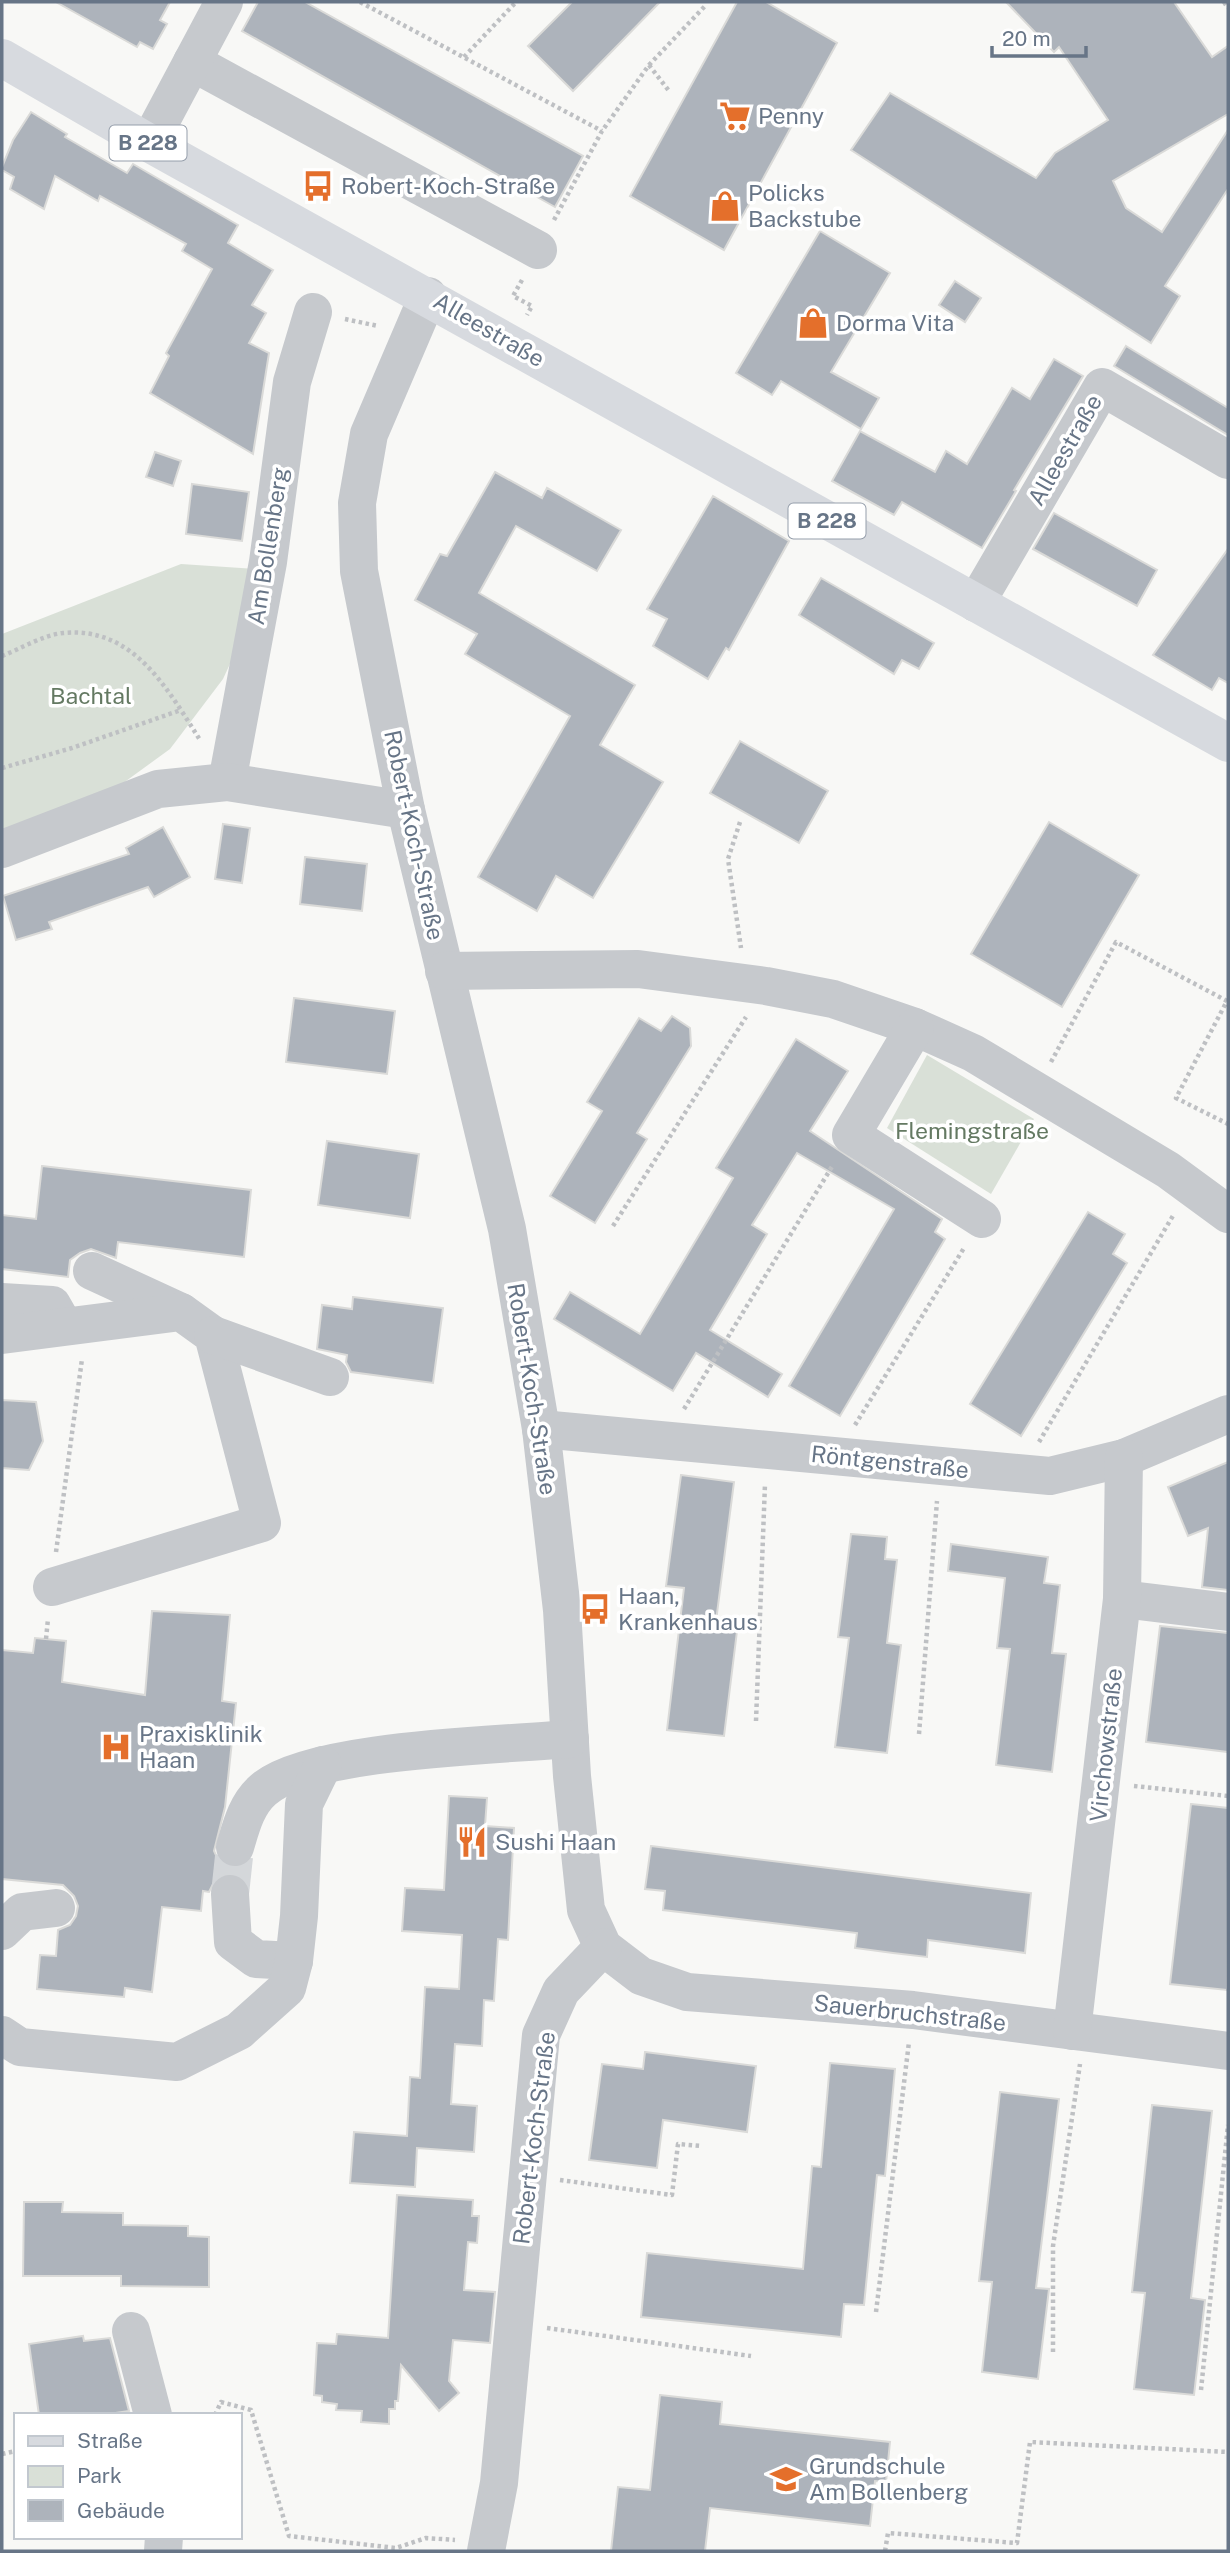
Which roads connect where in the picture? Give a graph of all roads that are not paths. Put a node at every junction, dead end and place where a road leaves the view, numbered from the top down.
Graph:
1 (223, 2) edge
2 (2, 58) edge
3 (192, 62) junction
4 (149, 143) junction
5 (538, 250) road end
6 (428, 296) junction
7 (313, 312) road end
8 (1228, 460) edge
9 (975, 603) junction
10 (1228, 743) edge
11 (227, 782) junction
12 (406, 810) junction
13 (2, 849) edge
14 (444, 971) junction
15 (915, 1027) junction
16 (1228, 1214) edge
17 (982, 1219) road end
18 (92, 1272) dead end
19 (2, 1302) edge
20 (181, 1312) junction
21 (75, 1325) junction
22 (2, 1335) edge
23 (213, 1335) junction
24 (330, 1377) dead end
25 (1228, 1414) edge
26 (541, 1429) junction
27 (1124, 1458) junction
28 (51, 1587) road end
29 (1122, 1599) junction
30 (1228, 1612) edge
31 (570, 1739) junction
32 (323, 1765) junction
33 (235, 1847) tunnel mouth
34 (230, 1894) tunnel mouth
35 (56, 1908) dead end
36 (2, 1931) edge
37 (603, 1947) junction
38 (294, 1961) junction
39 (1078, 2032) junction
40 (2, 2035) edge
41 (1228, 2051) edge
42 (131, 2331) dead end
43 (152, 2413) edge
44 (486, 2547) edge

1 - 3 street
2 - 4 main road, Alleestraße / B 228
3 - 4 street
3 - 5 street
4 - 6 main road, Alleestraße / B 228
6 - 9 main road, Alleestraße / B 228
6 - 12 street, Robert-Koch-Straße
7 - 11 street, Am Bollenberg
8 - 9 street, Alleestraße
9 - 10 main road, Alleestraße / B 228
11 - 12 street
11 - 13 street
12 - 14 street, Robert-Koch-Straße
14 - 15 street
14 - 26 street, Robert-Koch-Straße
15 - 16 street
15 - 17 street
18 - 20 street
19 - 21 street
20 - 21 street
20 - 23 street
21 - 22 street
23 - 24 street
23 - 28 street
25 - 27 street, Röntgenstraße
26 - 27 street, Röntgenstraße
26 - 31 street, Robert-Koch-Straße
27 - 29 street, Virchowstraße
29 - 30 street
29 - 39 street, Virchowstraße
31 - 32 street
31 - 37 street, Robert-Koch-Straße
32 - 33 street
32 - 38 street
34 - 38 street
35 - 36 street
37 - 39 street, Sauerbruchstraße
37 - 44 street, Robert-Koch-Straße
38 - 40 street
39 - 41 street, Sauerbruchstraße
42 - 43 street

